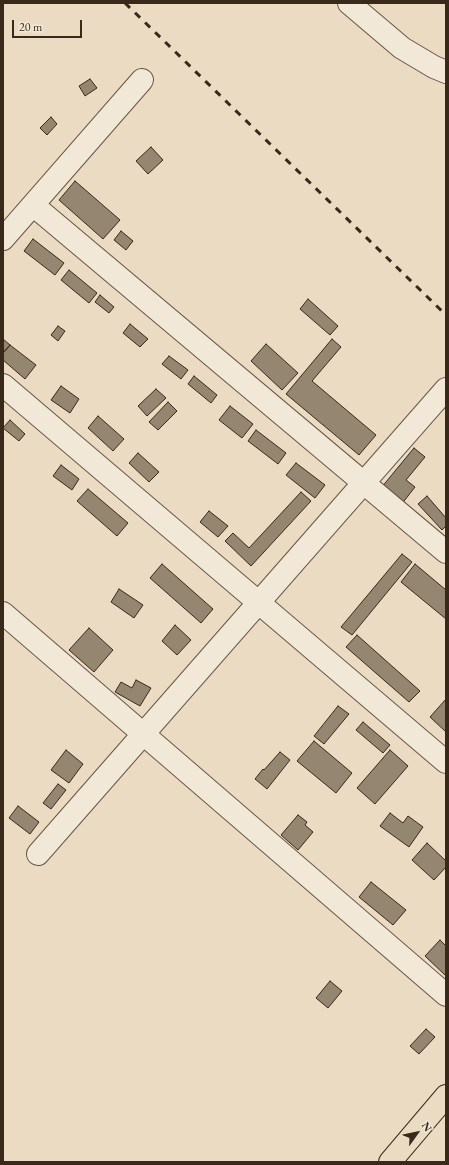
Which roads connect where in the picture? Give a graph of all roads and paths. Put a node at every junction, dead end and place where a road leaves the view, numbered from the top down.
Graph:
1 (349, 3) edge
2 (446, 72) edge
3 (142, 80) dead end
4 (33, 205) junction
5 (3, 239) edge
6 (3, 384) edge
7 (446, 389) edge
8 (364, 483) junction
9 (446, 552) edge
10 (259, 602) junction
11 (3, 613) edge
12 (144, 734) junction
13 (446, 762) edge
14 (38, 854) dead end
15 (446, 995) edge
16 (446, 1096) edge
17 (390, 1162) edge

1 - 2 street
3 - 4 street
4 - 5 street
4 - 8 street
6 - 10 street
7 - 8 street
8 - 9 street
8 - 10 street
10 - 12 street
10 - 13 street
11 - 12 street
12 - 14 street
12 - 15 street
16 - 17 main road

